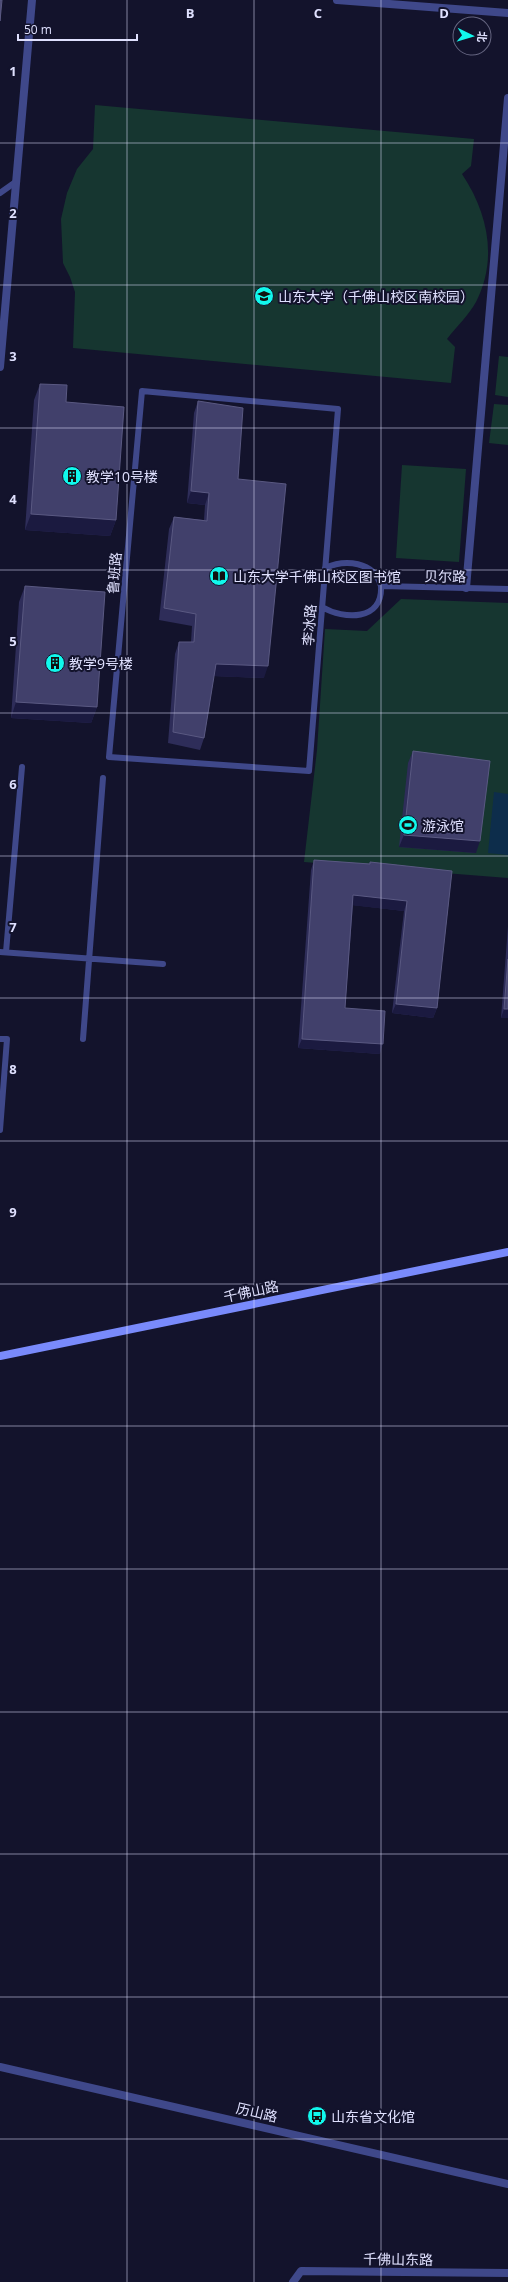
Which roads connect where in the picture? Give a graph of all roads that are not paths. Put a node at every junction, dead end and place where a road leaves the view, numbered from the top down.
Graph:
1 (32, 0) edge
2 (337, 0) edge
3 (508, 13) edge
4 (508, 98) edge
5 (17, 181) junction
6 (0, 193) edge
7 (0, 367) edge
8 (142, 391) joint
9 (325, 568) junction
10 (380, 586) junction
11 (466, 588) junction
12 (508, 589) edge
13 (322, 607) junction
14 (22, 767) dead end
15 (309, 771) joint
16 (103, 778) dead end
17 (3, 952) edge
18 (89, 959) junction
19 (163, 964) dead end
20 (0, 1039) edge
21 (83, 1039) dead end
22 (0, 1130) edge
23 (508, 1252) edge
24 (0, 1356) edge
25 (0, 2067) edge
26 (508, 2184) edge
27 (508, 2273) edge
28 (293, 2282) edge

1 - 5 street
2 - 3 street
4 - 11 street
5 - 6 lane
5 - 7 street
8 - 9 lane, 李冰路
8 - 15 lane, 鲁班路
9 - 10 lane
9 - 13 lane, 李冰路
10 - 11 lane, 贝尔路
10 - 13 lane
11 - 12 lane, 贝尔路
13 - 15 lane, 李冰路
14 - 17 lane
16 - 18 lane
17 - 18 lane
18 - 19 lane
18 - 21 lane
20 - 22 lane
23 - 24 main road, 千佛山路
25 - 26 street, 历山路
27 - 28 street, 千佛山东路

